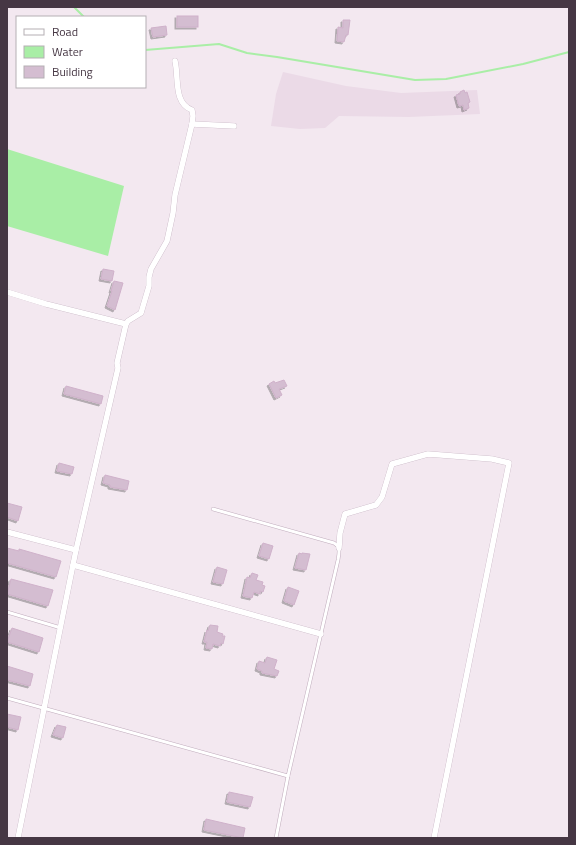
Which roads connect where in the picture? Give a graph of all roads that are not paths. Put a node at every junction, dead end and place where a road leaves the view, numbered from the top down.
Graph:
1 (175, 61) dead end
2 (192, 124) junction
3 (231, 126) dead end
4 (7, 292) edge
5 (126, 324) junction
6 (213, 509) dead end
7 (7, 532) edge
8 (339, 548) junction
9 (76, 550) junction
10 (73, 565) junction
11 (7, 612) edge
12 (61, 628) junction
13 (321, 634) junction
14 (7, 698) edge
15 (45, 709) junction
16 (288, 776) junction
17 (18, 838) edge
18 (276, 838) edge
19 (434, 838) edge

1 - 2 street
2 - 3 street
2 - 5 street
4 - 5 street
5 - 9 street
6 - 8 lane
7 - 9 street
8 - 13 lane
8 - 19 street
9 - 10 street
10 - 12 street
10 - 13 street
11 - 12 lane
12 - 15 street
13 - 16 lane
14 - 15 lane
15 - 16 lane
15 - 17 street
16 - 18 lane

